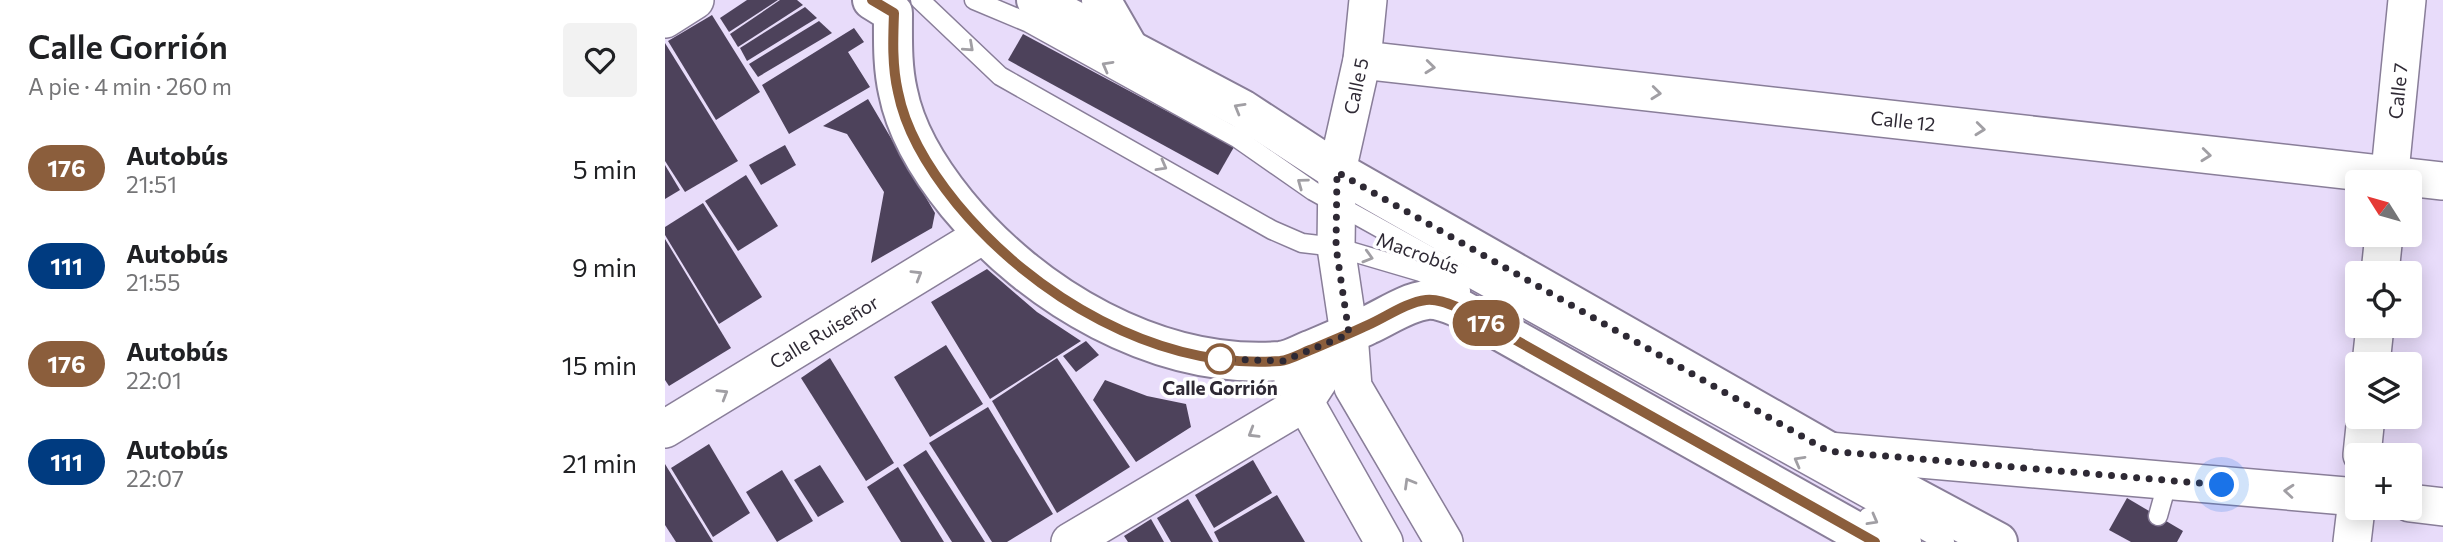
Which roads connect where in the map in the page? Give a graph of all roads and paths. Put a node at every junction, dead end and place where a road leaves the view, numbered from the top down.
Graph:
1 (695, 0) edge
2 (974, 0) edge
3 (1035, 0) edge
4 (1101, 0) edge
5 (1368, 0) edge
6 (2407, 0) edge
7 (896, 3) edge
8 (665, 19) edge
9 (1128, 47) junction
10 (1362, 60) junction
11 (2390, 170) edge
12 (2345, 174) edge
13 (2422, 180) edge
14 (2443, 181) edge
15 (1337, 188) junction
16 (983, 235) junction
17 (1336, 247) junction
18 (1349, 334) junction
19 (1283, 361) junction
20 (1304, 403) junction
21 (665, 429) edge
22 (1828, 451) junction
23 (2168, 480) junction
24 (2345, 497) edge
25 (2422, 504) edge
26 (2443, 507) edge
27 (2158, 516) dead end
28 (2354, 520) edge
29 (1070, 542) edge
30 (1384, 542) edge
31 (1444, 542) edge
32 (1875, 542) edge
33 (1912, 542) edge
34 (1945, 542) edge
35 (1998, 542) edge
36 (2352, 542) edge

1 - 8 street
15 -> 2 lane, Macrobús
3 - 9 main road
4 - 9 main road
5 - 10 street, Calle 5
6 - 11 street, Calle 7
7 - 16 main road
7 -> 17 lane, Macrobús
15 -> 9 main road
10 -> 12 street, Calle 12
10 - 15 street, Calle 5
13 - 14 street, Calle 12
15 - 17 street, Calle 5
15 - 22 main road
34 -> 15 lane, Macrobús
16 - 19 main road
21 -> 16 street, Calle Ruiseñor
17 - 18 street, Calle 5
17 -> 33 lane, Macrobús
18 - 19 main road
18 - 20 street
31 -> 18 street, Calle 5
18 - 32 main road
19 - 20 street
20 -> 29 street
20 - 30 street
22 - 23 street
22 - 35 main road
24 -> 23 street
23 - 27 lane
25 - 26 street
28 - 36 street

